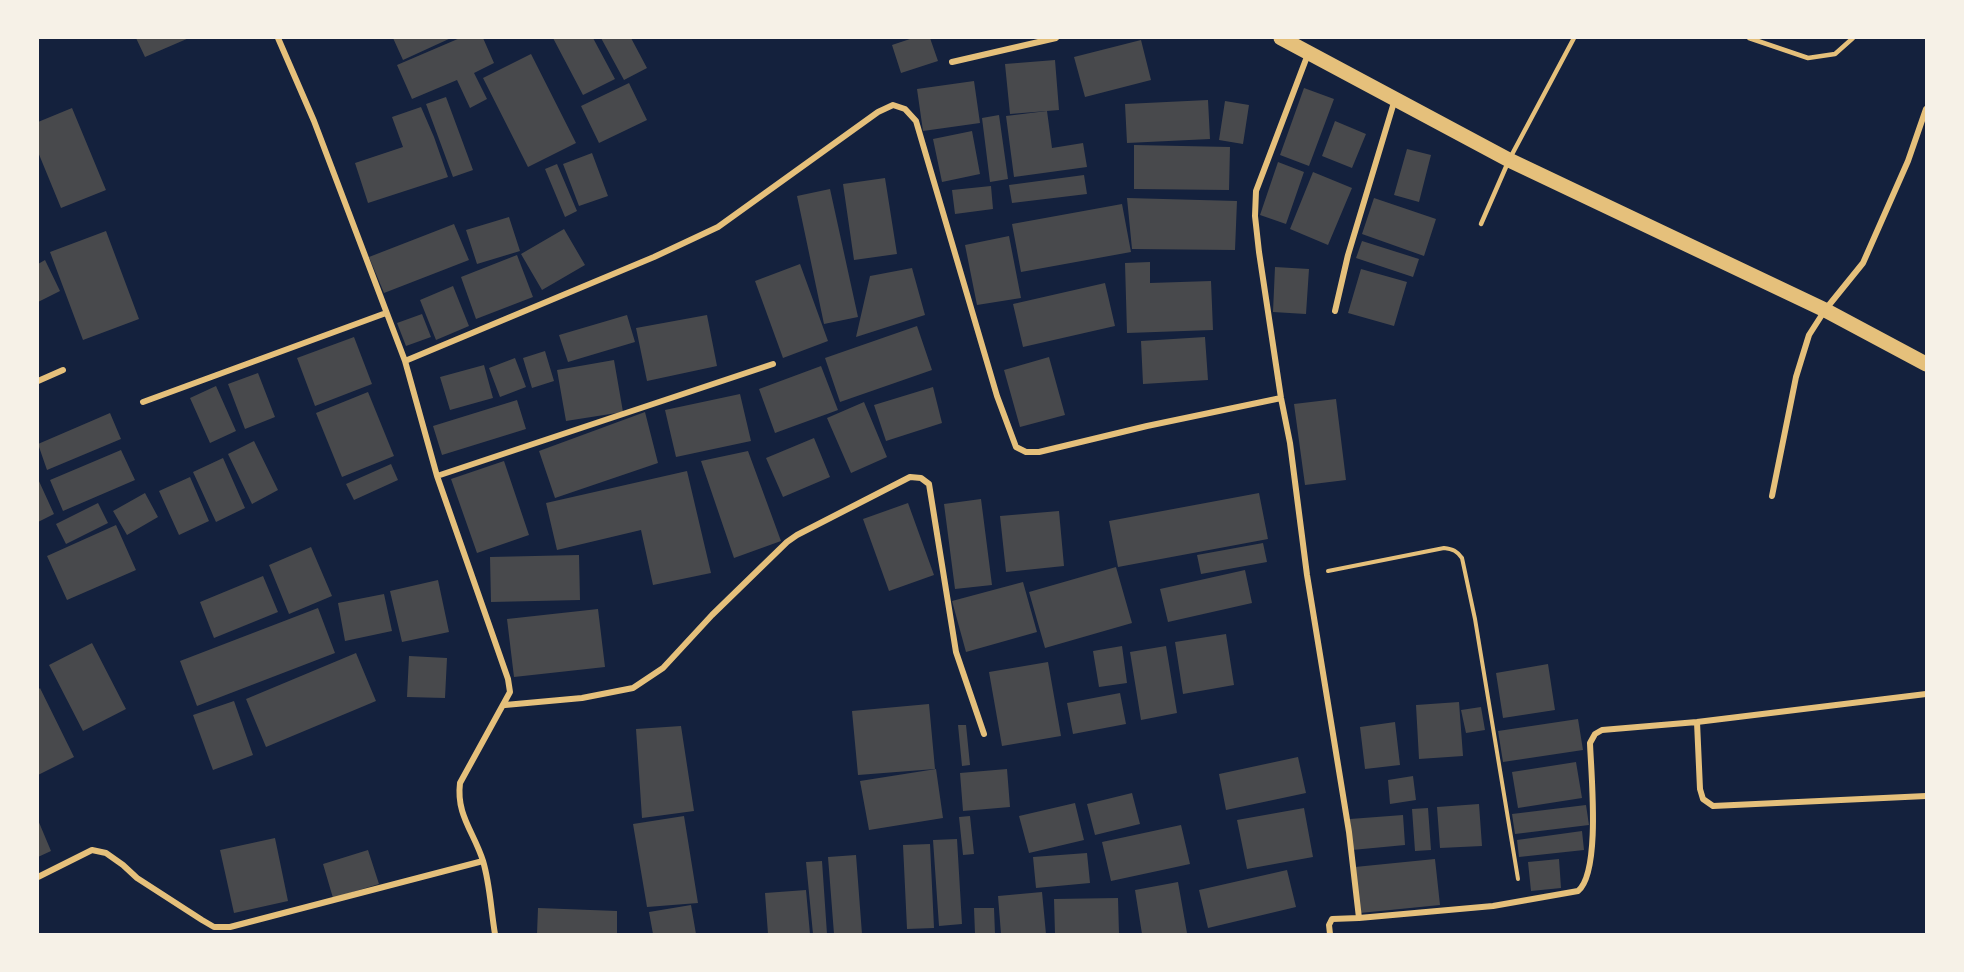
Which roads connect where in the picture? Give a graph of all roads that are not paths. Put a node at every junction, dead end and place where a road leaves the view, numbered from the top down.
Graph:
1 (278, 38) edge
2 (1056, 38) edge
3 (1281, 38) edge
4 (1574, 38) edge
5 (1749, 38) edge
6 (1853, 38) edge
7 (1308, 54) junction
8 (952, 62) dead end
9 (1395, 99) junction
10 (1926, 109) edge
11 (1509, 160) junction
12 (1481, 224) dead end
13 (1825, 310) junction
14 (1335, 311) dead end
15 (386, 313) junction
16 (405, 361) junction
17 (773, 364) dead end
18 (1926, 364) edge
19 (63, 370) dead end
20 (38, 381) edge
21 (1281, 398) junction
22 (143, 402) dead end
23 (437, 476) junction
24 (1772, 496) dead end
25 (1926, 693) edge
26 (505, 705) junction
27 (1697, 722) junction
28 (984, 734) dead end
29 (1926, 796) edge
30 (483, 861) junction
31 (38, 877) edge
32 (1359, 918) junction
33 (495, 934) edge
34 (1330, 934) edge

1 - 15 street
2 - 8 street
3 - 7 main road
4 - 11 lane
5 - 6 lane
7 - 9 main road
7 - 21 street
9 - 11 main road
9 - 14 street
10 - 13 street
11 - 12 lane
11 - 13 main road
13 - 18 main road
13 - 24 street
15 - 16 street
15 - 22 street
16 - 21 street
16 - 23 street
17 - 23 street
19 - 20 street
21 - 32 street
23 - 26 street
25 - 27 street
26 - 28 street
26 - 30 street
27 - 29 street
27 - 32 street
30 - 31 street
30 - 33 street
32 - 34 street

